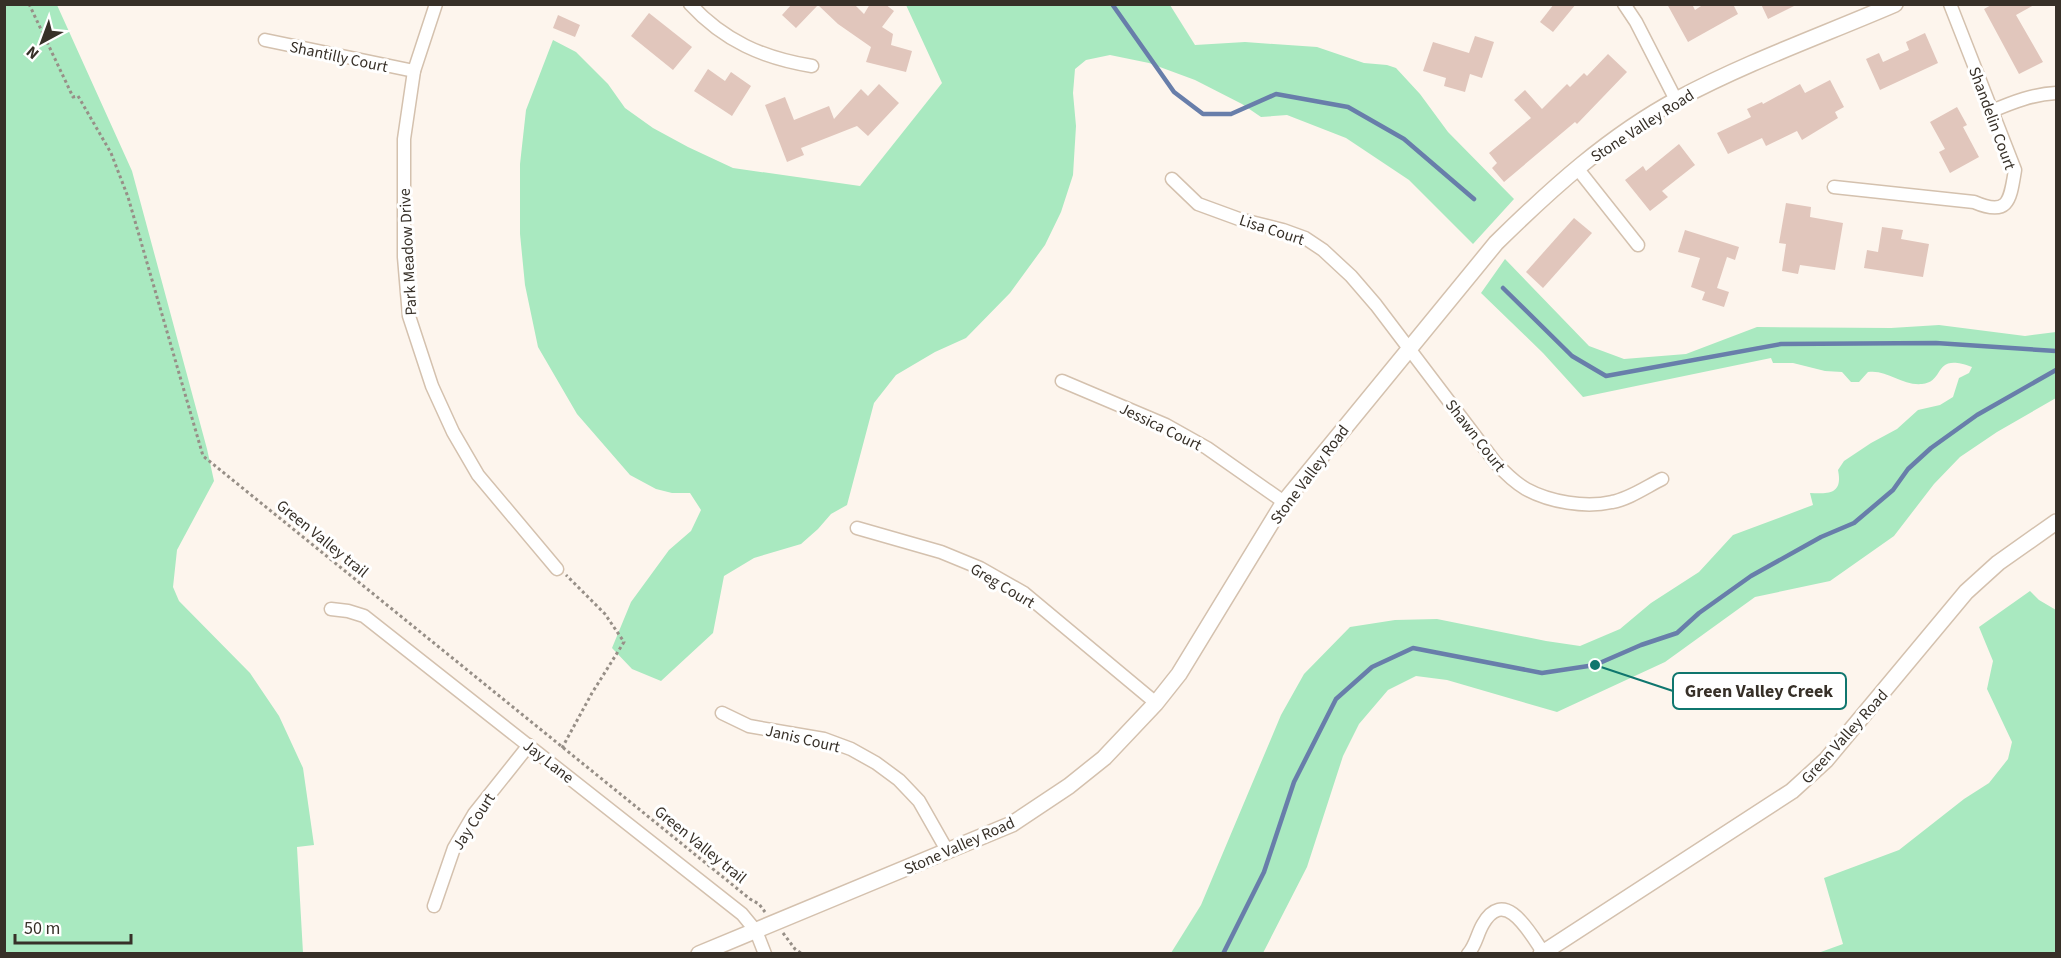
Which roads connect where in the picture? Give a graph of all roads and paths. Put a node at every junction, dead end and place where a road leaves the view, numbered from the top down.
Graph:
1 (29, 4) edge
2 (436, 4) edge
3 (690, 4) edge
4 (1624, 4) edge
5 (1895, 4) edge
6 (1950, 4) edge
7 (265, 40) dead end
8 (812, 66) dead end
9 (414, 71) junction
10 (2056, 93) edge
11 (1676, 100) junction
12 (1992, 111) junction
13 (1577, 168) junction
14 (1172, 179) dead end
15 (1834, 187) dead end
16 (1638, 245) dead end
17 (1408, 349) junction
18 (1062, 381) dead end
19 (1662, 479) dead end
20 (1284, 502) junction
21 (2056, 522) edge
22 (857, 528) dead end
23 (557, 568) joint
24 (331, 609) dead end
25 (1156, 703) junction
26 (722, 713) dead end
27 (530, 745) junction
28 (562, 748) junction
29 (948, 852) junction
30 (434, 906) dead end
31 (775, 923) junction
32 (756, 931) junction
33 (1542, 953) edge
34 (699, 954) edge
35 (765, 954) edge
36 (802, 954) edge
37 (1468, 954) edge

1 - 28 path, Green Valley trail
2 - 9 street, Park Meadow Drive
3 - 8 street
4 - 11 street
5 - 11 street, Stone Valley Road
6 - 12 street, Shandelin Court
7 - 9 street, Shantilly Court
9 - 23 street, Park Meadow Drive
10 - 12 street
11 - 13 street, Stone Valley Road
12 - 15 street, Shandelin Court
13 - 16 street
13 - 17 street, Stone Valley Road
14 - 17 street, Lisa Court
17 - 19 street, Shawn Court
17 - 20 street, Stone Valley Road
18 - 20 street, Jessica Court
20 - 25 street, Stone Valley Road
21 - 33 street, Green Valley Road
22 - 25 street, Greg Court
23 - 28 path
24 - 27 street, Jay Lane
25 - 29 street, Stone Valley Road
26 - 29 street, Janis Court
27 - 30 street, Jay Court
27 - 32 street, Jay Lane
28 - 31 path, Green Valley trail
29 - 31 street, Stone Valley Road
31 - 32 street, Stone Valley Road
31 - 36 path, Green Valley trail
32 - 34 street, Stone Valley Road
32 - 35 street
33 - 37 street

